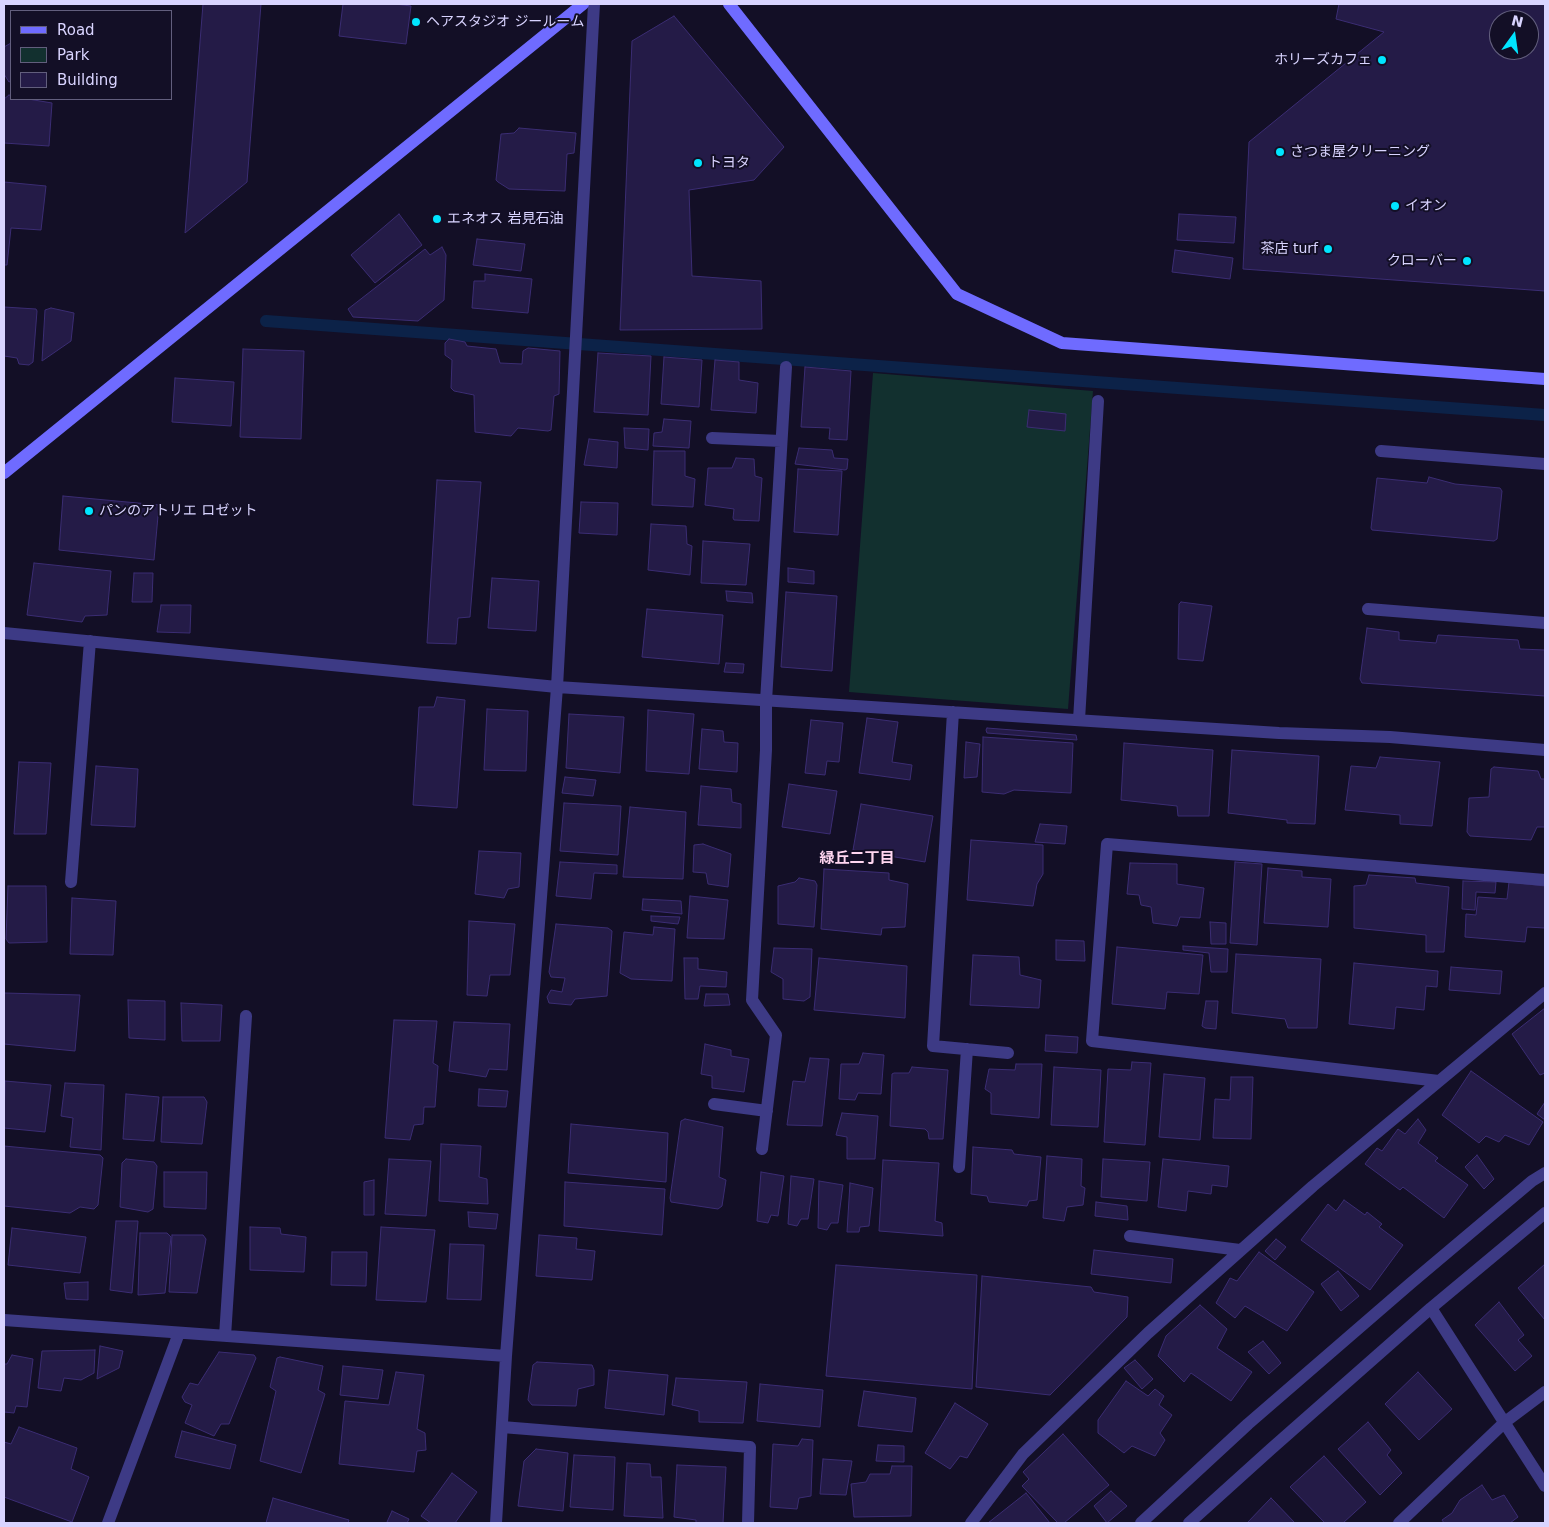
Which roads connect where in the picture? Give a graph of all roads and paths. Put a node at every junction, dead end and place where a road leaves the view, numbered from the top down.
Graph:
1 (583, 4) edge
2 (594, 4) edge
3 (730, 4) edge
4 (786, 367) dead end
5 (1545, 380) edge
6 (1098, 401) dead end
7 (712, 438) dead end
8 (781, 441) junction
9 (1381, 451) dead end
10 (1545, 464) edge
11 (4, 473) edge
12 (1368, 609) dead end
13 (1545, 623) edge
14 (4, 633) edge
15 (90, 641) junction
16 (557, 687) junction
17 (766, 701) junction
18 (953, 712) junction
19 (1079, 720) junction
20 (1545, 750) edge
21 (1545, 880) edge
22 (70, 882) dead end
23 (1545, 993) edge
24 (246, 1016) dead end
25 (967, 1049) junction
26 (1008, 1053) dead end
27 (1440, 1081) junction
28 (714, 1104) dead end
29 (766, 1111) junction
30 (762, 1148) dead end
31 (959, 1168) dead end
32 (1545, 1174) edge
33 (1545, 1213) edge
34 (1130, 1236) dead end
35 (1240, 1250) junction
36 (1432, 1308) junction
37 (4, 1320) edge
38 (180, 1333) junction
39 (225, 1336) junction
40 (506, 1356) junction
41 (1545, 1392) edge
42 (1505, 1422) junction
43 (502, 1427) junction
44 (1545, 1486) edge
45 (108, 1523) edge
46 (496, 1523) edge
47 (748, 1523) edge
48 (971, 1523) edge
49 (1140, 1523) edge
50 (1189, 1523) edge
51 (1399, 1523) edge

1 - 11 street
2 - 16 street
3 - 5 street
4 - 8 street
6 - 19 street
7 - 8 street
8 - 17 street
9 - 10 street
12 - 13 street
14 - 15 street
15 - 16 street
15 - 22 street
16 - 17 street
16 - 40 street
17 - 18 street
17 - 29 street
18 - 19 street
18 - 25 street
19 - 20 street
21 - 27 street
23 - 27 street
24 - 39 street
25 - 26 street
25 - 31 street
27 - 35 street
28 - 29 street
29 - 30 street
32 - 49 street
33 - 36 street
34 - 35 street
35 - 48 street
36 - 42 street
36 - 50 street
37 - 38 street
38 - 39 street
38 - 45 street
39 - 40 street
40 - 43 street
41 - 42 street
42 - 44 street
42 - 51 street
43 - 46 street
43 - 47 street

